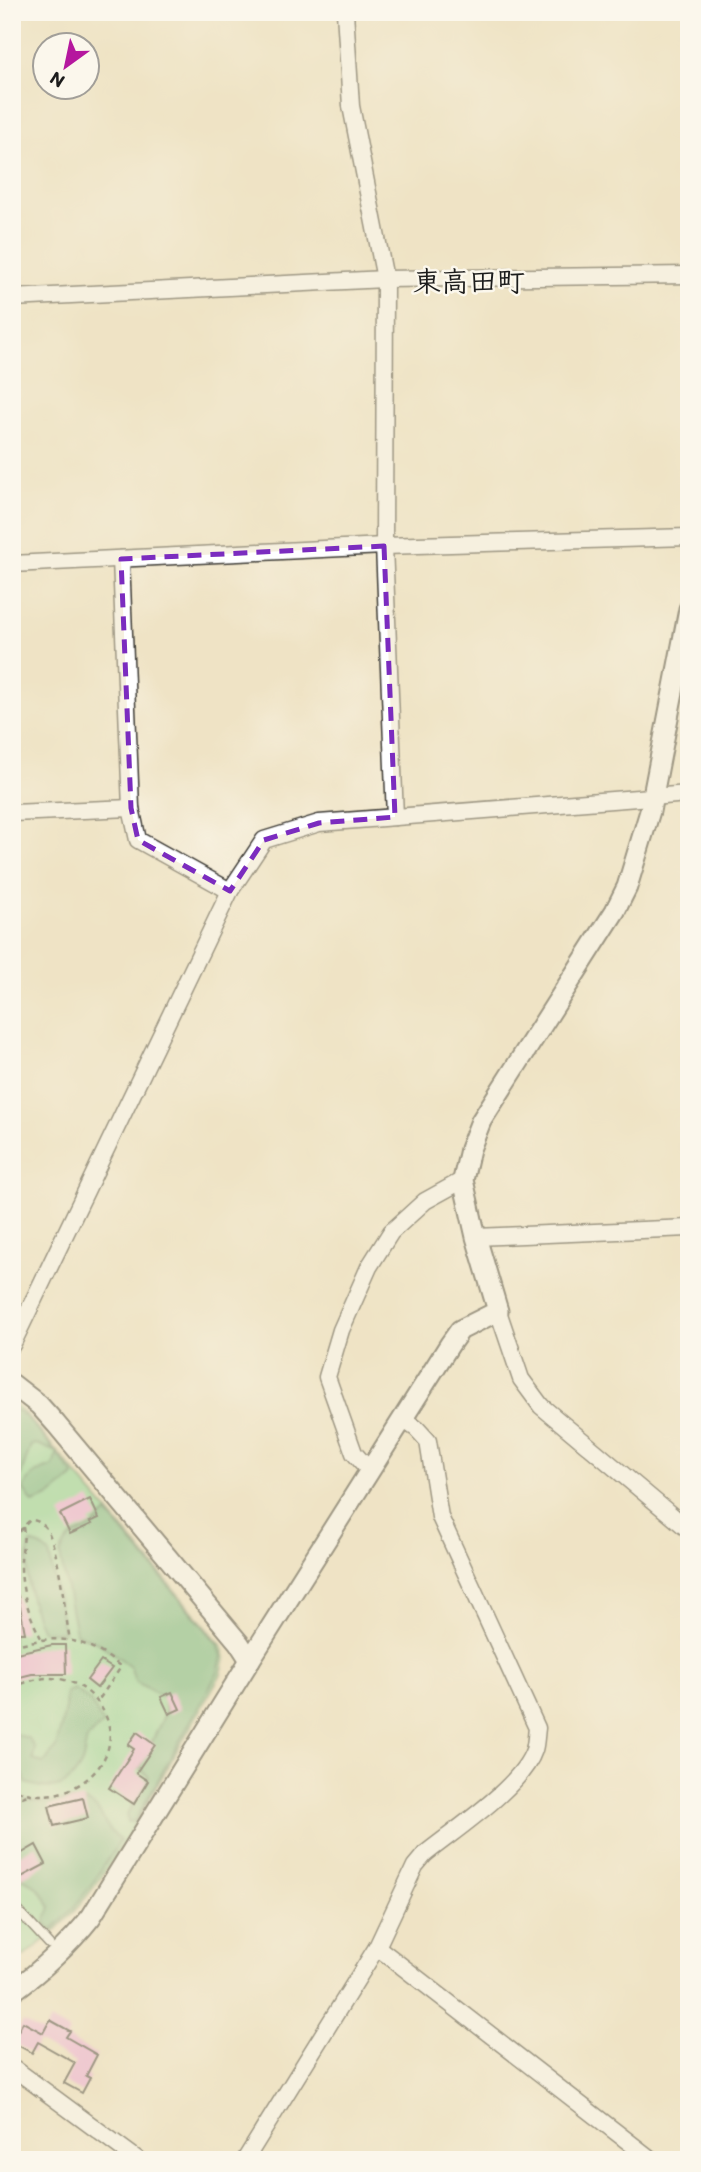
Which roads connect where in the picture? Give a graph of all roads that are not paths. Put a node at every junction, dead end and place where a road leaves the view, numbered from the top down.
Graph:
1 (345, 12) edge
2 (689, 275) edge
3 (385, 279) junction
4 (12, 298) edge
5 (689, 537) edge
6 (384, 546) junction
7 (121, 559) junction
8 (12, 564) edge
9 (689, 609) edge
10 (689, 794) edge
11 (652, 795) junction
12 (131, 808) junction
13 (12, 813) edge
14 (395, 817) junction
15 (230, 891) junction
16 (463, 1180) junction
17 (689, 1228) edge
18 (476, 1237) junction
19 (498, 1311) junction
20 (12, 1345) edge
21 (12, 1384) edge
22 (403, 1419) junction
23 (370, 1471) junction
24 (689, 1530) edge
25 (250, 1660) junction
26 (12, 1903) edge
27 (49, 1944) dead end
28 (377, 1947) junction
29 (12, 1992) edge
30 (12, 2067) edge
31 (138, 2160) edge
32 (245, 2160) edge
33 (652, 2160) edge

1 - 3 street
2 - 3 street
3 - 4 street
3 - 6 street
5 - 6 street
6 - 7 street
6 - 14 street
7 - 8 street
7 - 12 street
9 - 11 street
10 - 11 street
11 - 14 street
11 - 16 street
12 - 13 street
12 - 15 street
14 - 15 street
15 - 20 street
16 - 18 street
16 - 23 street
17 - 18 street
18 - 19 street
19 - 22 street
19 - 24 street
21 - 25 street
22 - 23 street
22 - 28 street
23 - 25 street
25 - 29 street
26 - 27 lane
28 - 32 street
28 - 33 street
30 - 31 street

